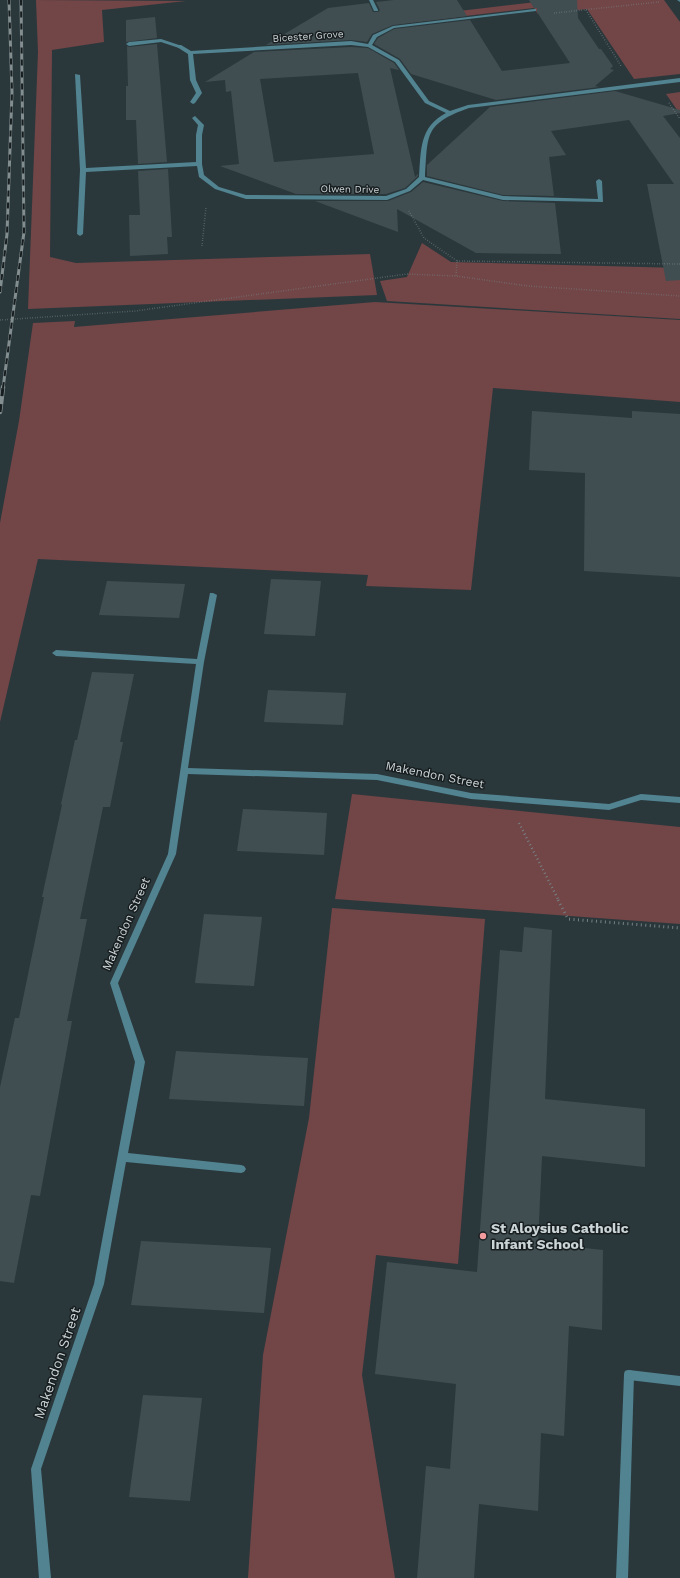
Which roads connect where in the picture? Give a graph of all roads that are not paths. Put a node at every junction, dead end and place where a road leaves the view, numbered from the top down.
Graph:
1 (371, 0) edge
2 (376, 10) dead end
3 (534, 10) road end
4 (129, 44) dead end
5 (369, 46) junction
6 (190, 53) junction
7 (77, 75) dead end
8 (680, 80) edge
9 (193, 102) dead end
10 (449, 113) junction
11 (195, 118) dead end
12 (199, 164) junction
13 (83, 170) junction
14 (422, 178) junction
15 (598, 181) dead end
16 (80, 234) dead end
17 (213, 595) dead end
18 (56, 653) dead end
19 (200, 662) junction
20 (184, 771) junction
21 (680, 800) edge
22 (122, 1157) junction
23 (241, 1169) dead end
24 (680, 1381) edge
25 (45, 1578) edge
26 (622, 1578) edge

1 - 2 street
3 - 5 street
4 - 6 street
5 - 6 street, Bicester Grove
5 - 10 street, Bicester Grove
6 - 9 street
7 - 13 street
8 - 10 street
10 - 14 street
11 - 12 street, Olwen Drive
12 - 13 street
12 - 14 street, Olwen Drive
13 - 16 street
14 - 15 street
17 - 19 street, Makendon Street
18 - 19 street
19 - 20 street, Makendon Street
20 - 21 street, Makendon Street
20 - 22 street, Makendon Street
22 - 23 street
22 - 25 street, Makendon Street
24 - 26 street

